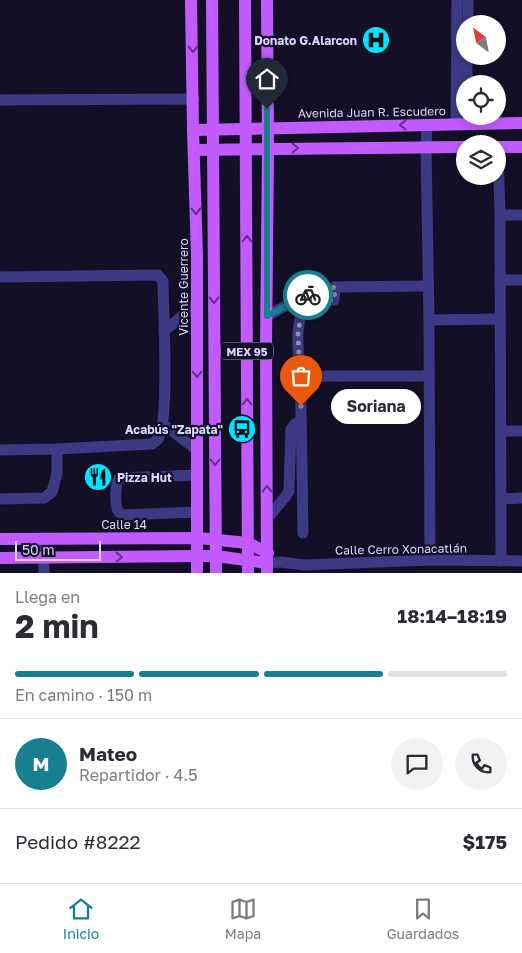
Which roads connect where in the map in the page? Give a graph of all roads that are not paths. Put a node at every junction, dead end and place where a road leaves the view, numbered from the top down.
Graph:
1 (192, 0) edge
2 (212, 0) edge
3 (245, 0) edge
4 (267, 0) edge
5 (456, 0) edge
6 (468, 0) edge
7 (468, 15) edge
8 (460, 75) edge
9 (194, 99) junction
10 (0, 100) edge
11 (456, 122) edge
12 (506, 122) edge
13 (522, 123) edge
14 (428, 125) junction
15 (268, 127) junction
16 (245, 128) junction
17 (214, 129) junction
18 (193, 130) junction
19 (426, 147) junction
20 (456, 147) edge
21 (506, 147) edge
22 (522, 147) edge
23 (246, 149) junction
24 (268, 149) junction
25 (194, 150) junction
26 (214, 150) junction
27 (499, 185) edge
28 (500, 215) junction
29 (522, 215) edge
30 (0, 277) edge
31 (500, 280) junction
32 (522, 280) edge
33 (428, 286) junction
34 (335, 287) junction
35 (197, 304) junction
36 (267, 316) junction
37 (500, 319) junction
38 (429, 320) junction
39 (164, 331) junction
40 (429, 376) junction
41 (300, 378) junction
42 (301, 420) junction
43 (163, 424) junction
44 (501, 431) junction
45 (522, 431) edge
46 (57, 449) junction
47 (0, 450) edge
48 (197, 450) junction
49 (198, 475) junction
50 (522, 498) edge
51 (0, 499) edge
52 (501, 500) junction
53 (198, 512) junction
54 (268, 519) junction
55 (303, 533) dead end
56 (0, 538) edge
57 (43, 538) junction
58 (198, 538) junction
59 (216, 540) junction
60 (248, 544) junction
61 (198, 556) junction
62 (216, 556) junction
63 (0, 558) edge
64 (44, 558) junction
65 (430, 560) junction
66 (501, 561) junction
67 (522, 561) edge
68 (267, 563) edge
69 (248, 566) edge
70 (384, 568) edge
71 (44, 573) edge
72 (197, 573) edge
73 (216, 573) edge

1 -> 9 main road, Vicente Guerrero
2 - 17 main road, MEX 95
3 - 16 main road, MEX 95
4 - 15 main road
5 - 8 street
6 - 7 street
9 - 10 street
9 - 18 main road, Vicente Guerrero
11 - 14 main road, Avenida Juan R. Escudero
12 - 13 main road, Avenida Juan R. Escudero
14 -> 15 main road, Avenida Juan R. Escudero
14 - 19 street
15 - 16 main road, Avenida Juan R. Escudero
15 - 24 main road
16 - 17 main road, Avenida Juan R. Escudero
16 - 23 main road, MEX 95
17 - 18 main road, Avenida Juan R. Escudero
17 - 26 main road, MEX 95
18 - 25 main road, Vicente Guerrero
19 - 20 main road
24 -> 19 main road
19 - 33 street
21 - 22 main road
23 - 24 main road
23 - 26 main road
60 -> 23 main road, MEX 95
24 - 36 main road
25 - 26 main road
25 -> 35 main road, Vicente Guerrero
26 -> 59 main road, MEX 95
27 - 28 street
28 - 29 street
28 - 31 street
30 - 39 street
31 - 32 street
31 - 37 street
33 - 34 street
33 - 38 street
34 - 36 street
34 - 41 street
35 - 39 street
35 -> 48 main road, Vicente Guerrero
54 -> 36 main road
37 - 38 street
37 - 44 street
38 - 40 street
39 - 43 street
40 - 41 street
40 - 65 street
41 - 42 street
42 - 54 street
42 - 55 street
43 - 46 street
43 - 48 street
44 - 45 street
44 - 52 street
46 - 47 street
46 - 51 street
48 - 49 main road, Vicente Guerrero
49 - 53 main road, Vicente Guerrero
49 - 53 street
50 - 52 street
52 - 66 street
53 - 58 main road, Vicente Guerrero
54 - 68 main road
56 - 57 main road, Calle 14
57 - 58 main road, Calle 14
57 - 64 street
58 - 59 main road, Calle 14
58 - 61 main road, Vicente Guerrero
59 - 60 main road, Calle 14
59 - 62 main road, MEX 95
60 - 68 main road, Calle Cerro Xonacatlán
60 - 69 main road, MEX 95
61 - 62 main road
64 -> 61 main road
61 - 72 main road, Vicente Guerrero
62 - 69 main road
62 - 73 main road, MEX 95
63 - 64 main road
64 - 71 street
65 - 66 street, Calle Cerro Xonacatlán
65 - 70 street, Calle Cerro Xonacatlán
66 - 67 street, Calle Cerro Xonacatlán
68 - 69 main road, Calle Cerro Xonacatlán
68 - 70 street, Calle Cerro Xonacatlán

